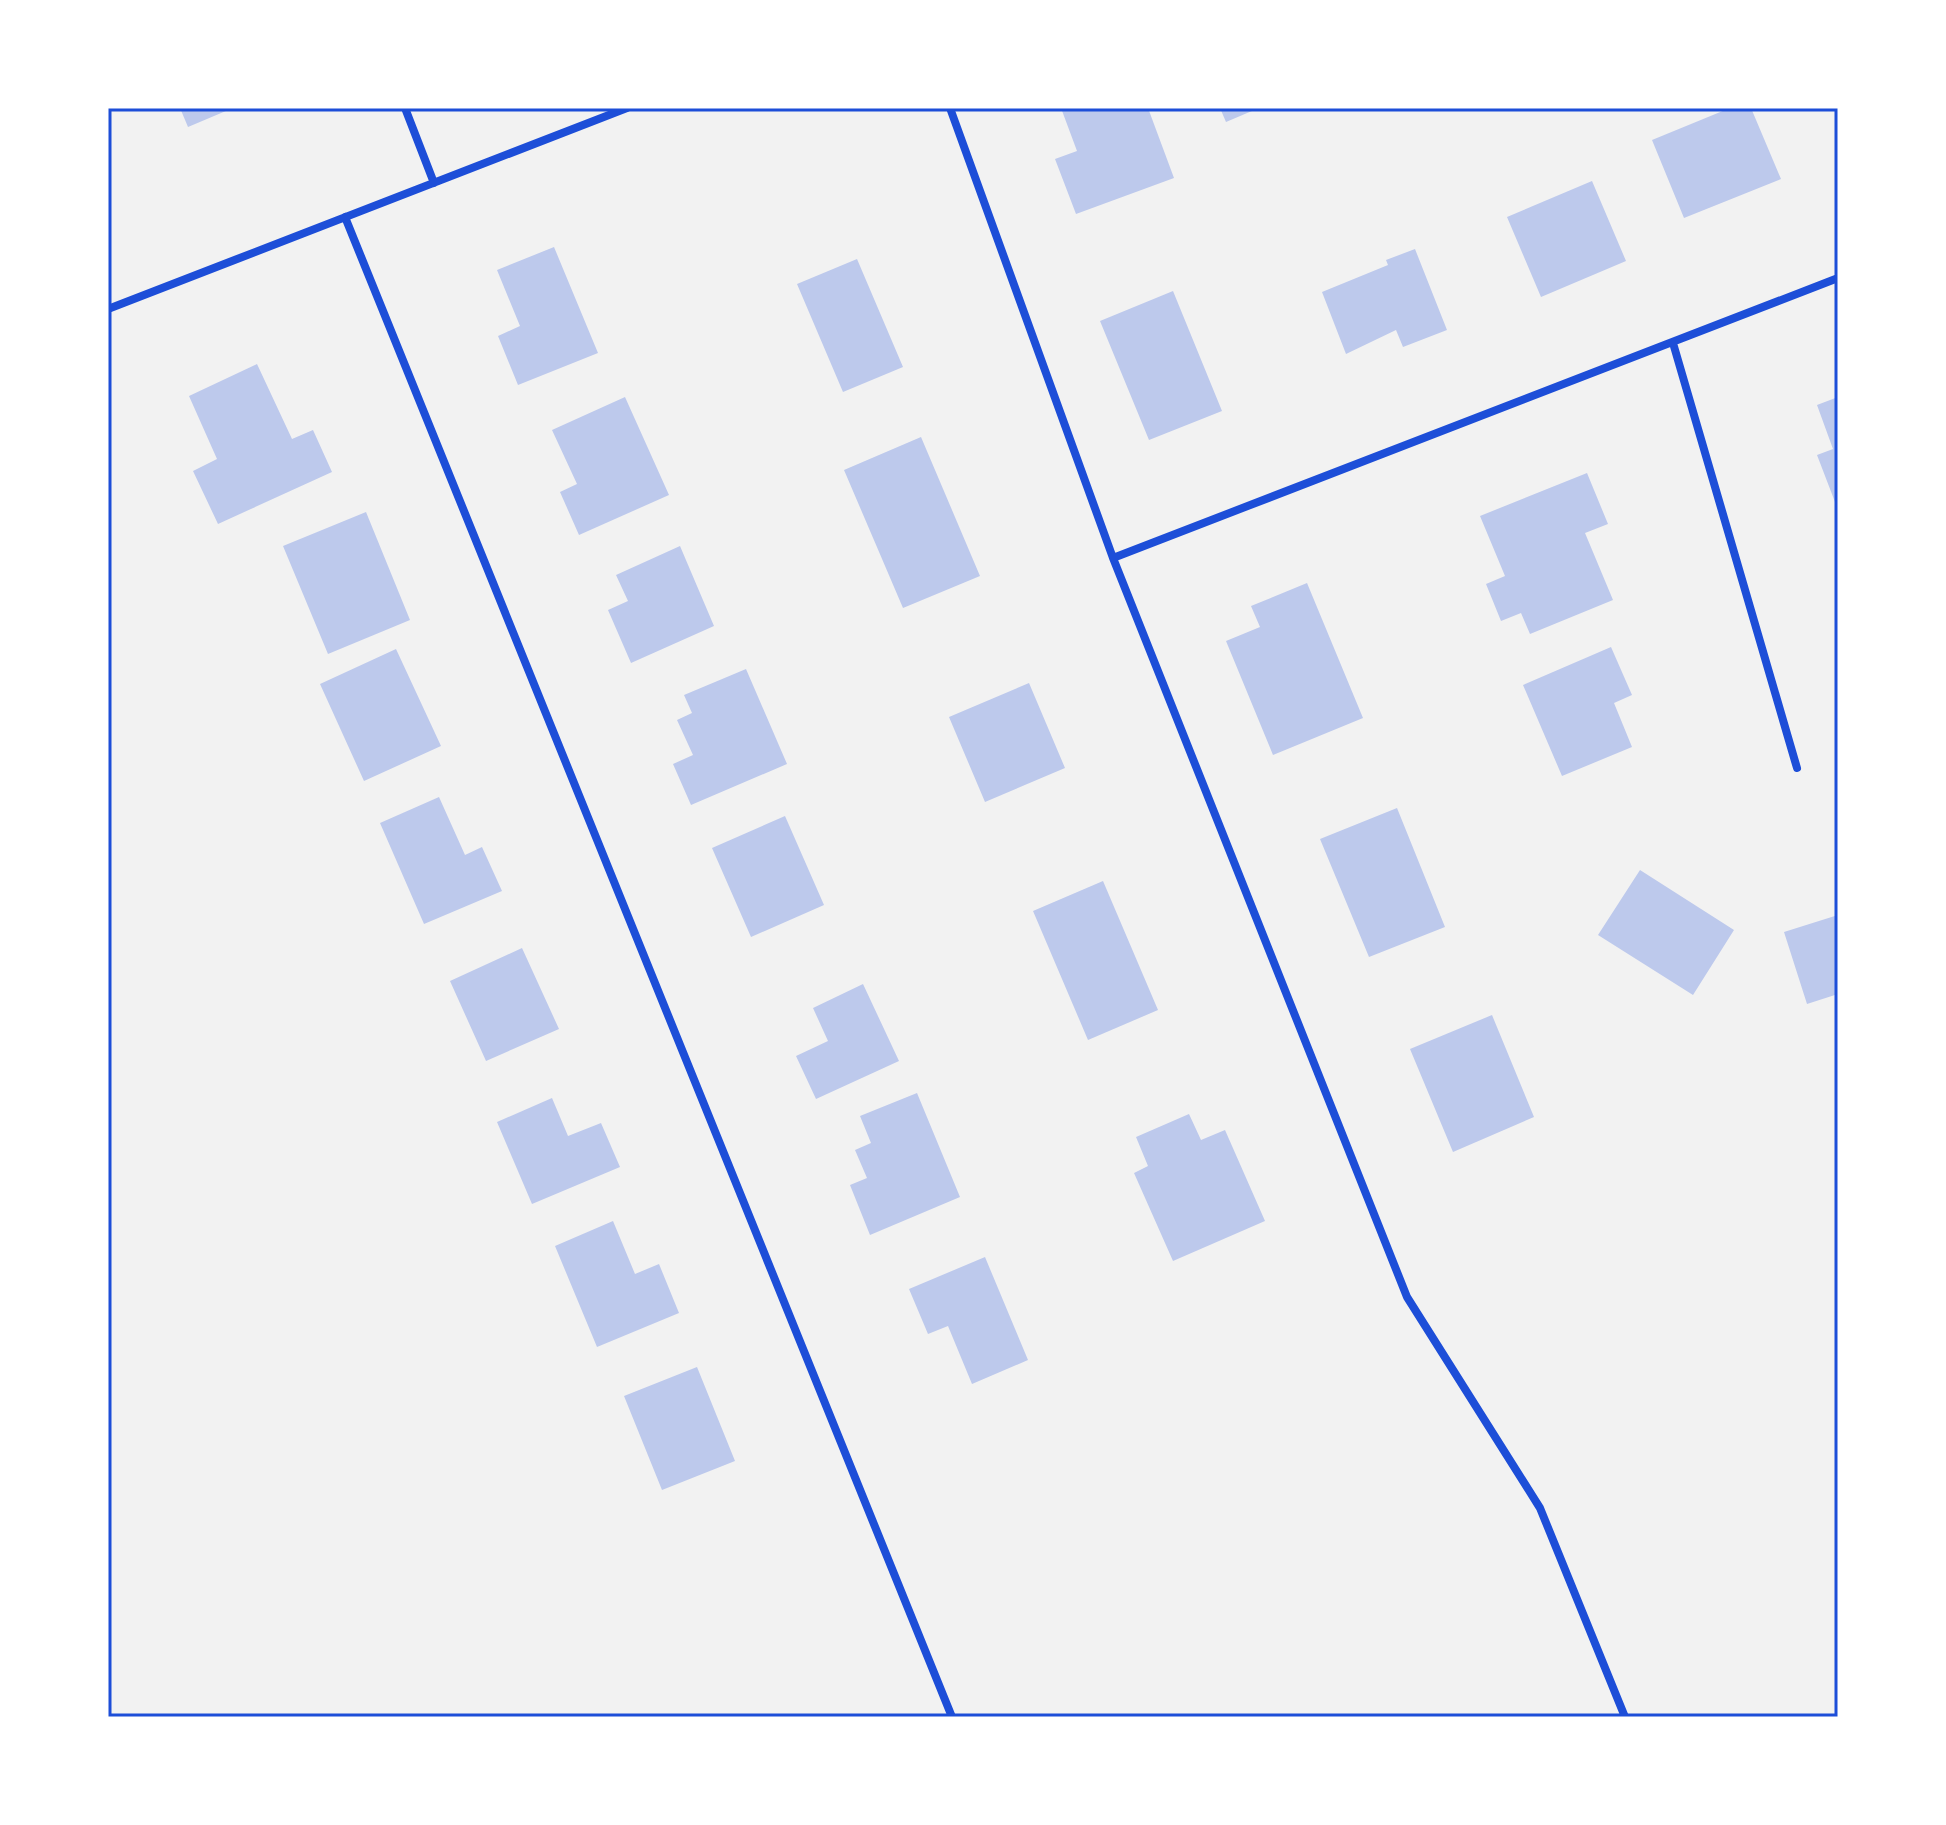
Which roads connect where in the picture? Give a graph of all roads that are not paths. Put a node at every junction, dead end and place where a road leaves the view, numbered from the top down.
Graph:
1 (405, 108) edge
2 (627, 108) edge
3 (950, 108) edge
4 (434, 183) junction
5 (345, 217) junction
6 (1838, 278) edge
7 (108, 309) edge
8 (1673, 343) junction
9 (1113, 558) junction
10 (1797, 768) dead end
11 (952, 1717) edge
12 (1625, 1717) edge

1 - 4 street
2 - 4 street
3 - 9 street
4 - 5 street
5 - 7 street
5 - 11 street
6 - 8 street
8 - 9 street
8 - 10 street
9 - 12 street

